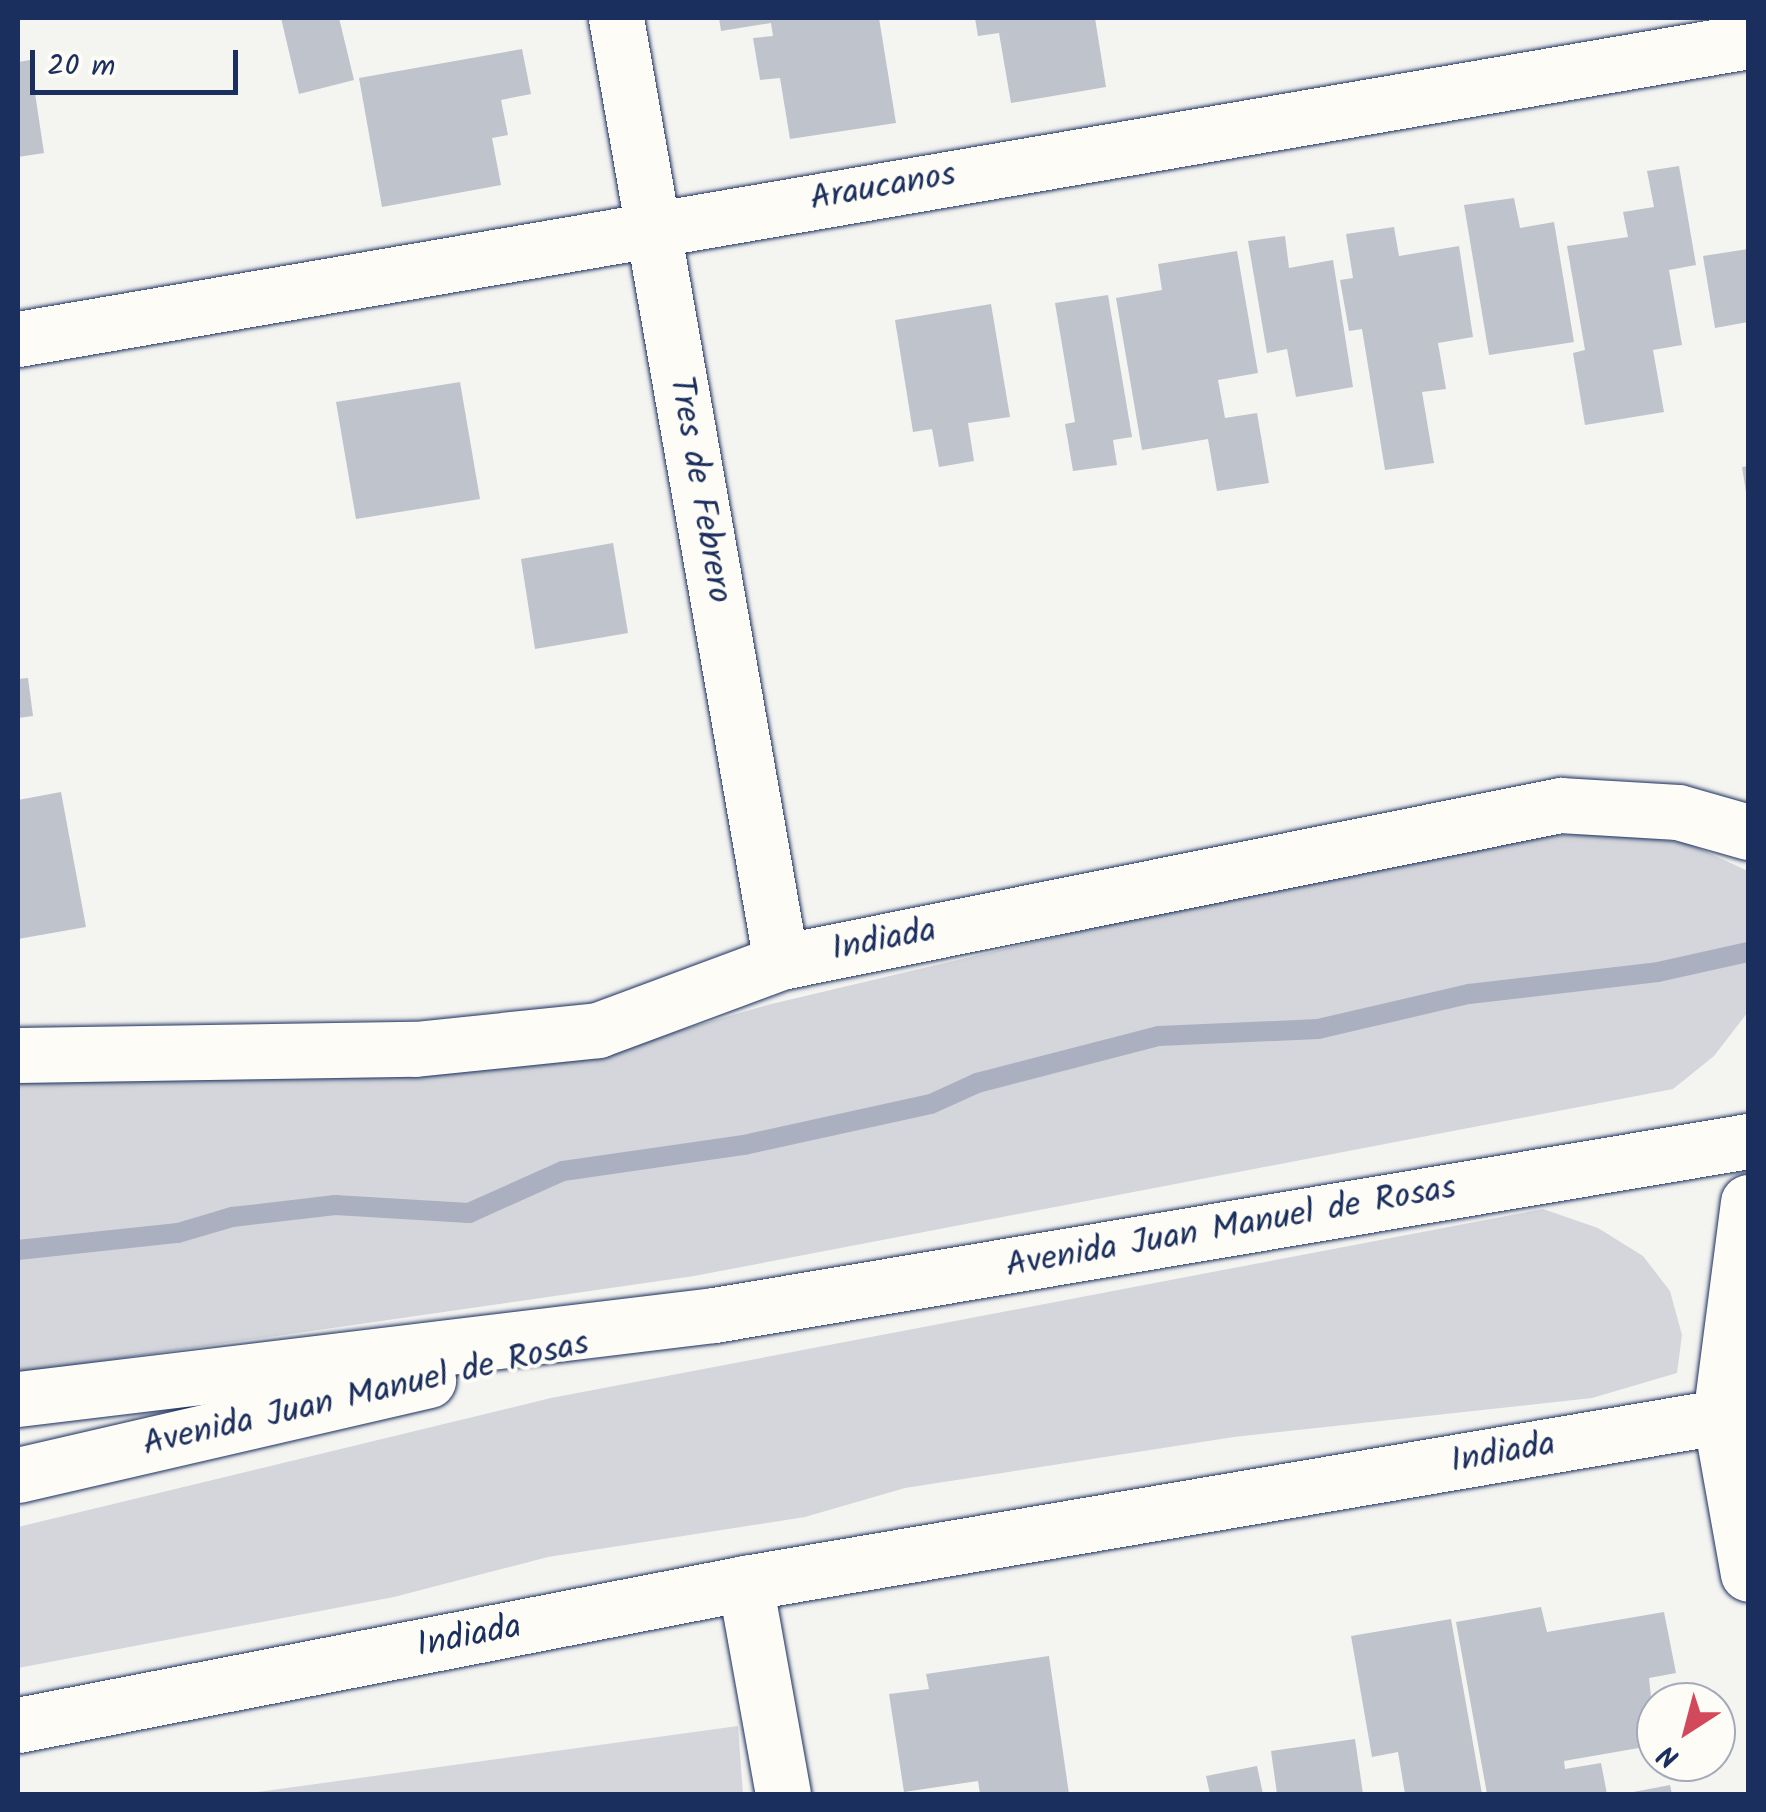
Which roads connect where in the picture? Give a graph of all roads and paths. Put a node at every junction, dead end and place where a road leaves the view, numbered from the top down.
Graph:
1 (616, 18) edge
2 (1748, 41) edge
3 (653, 227) junction
4 (18, 338) edge
5 (1748, 832) edge
6 (781, 962) junction
7 (18, 1055) edge
8 (1748, 1140) edge
9 (1748, 1202) edge
10 (714, 1315) junction
11 (18, 1399) edge
12 (1734, 1414) edge
13 (18, 1475) edge
14 (1748, 1574) edge
15 (746, 1583) junction
16 (18, 1725) edge
17 (783, 1794) edge

1 - 3 street, Tres de Febrero
2 - 3 street, Araucanos
3 - 4 street, Araucanos
3 - 6 street, Tres de Febrero
5 - 6 street, Indiada
6 - 7 street, Indiada
8 - 10 street, Avenida Juan Manuel de Rosas
9 - 12 street
10 - 11 street, Avenida Juan Manuel de Rosas
10 - 13 street, Avenida Juan Manuel de Rosas
12 - 14 street
12 - 15 street, Indiada
15 - 16 street, Indiada
15 - 17 street

